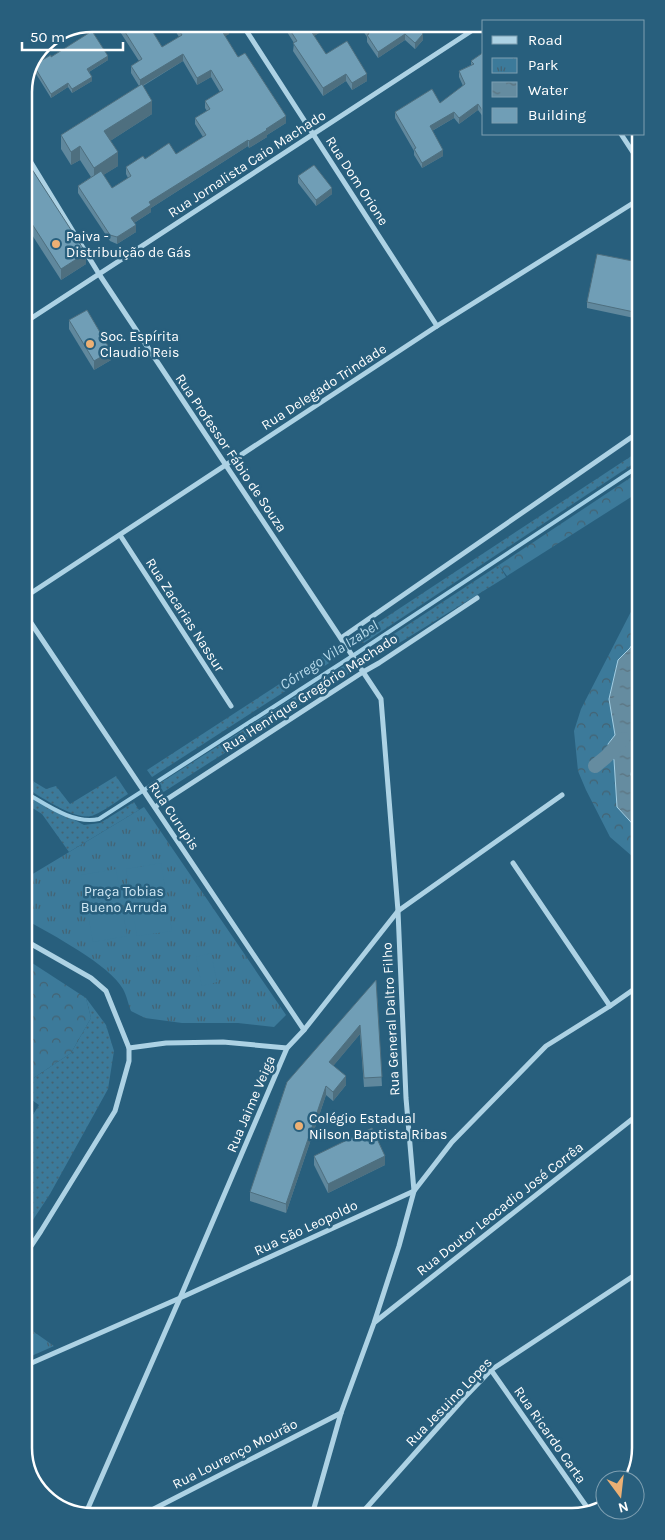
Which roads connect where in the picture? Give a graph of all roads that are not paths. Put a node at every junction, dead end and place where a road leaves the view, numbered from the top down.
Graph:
1 (247, 32) edge
2 (469, 33) edge
3 (313, 134) junction
4 (622, 135) edge
5 (632, 151) edge
6 (33, 165) edge
7 (632, 204) edge
8 (100, 274) junction
9 (33, 317) edge
10 (437, 326) junction
11 (632, 437) edge
12 (226, 466) junction
13 (120, 535) junction
14 (33, 592) edge
15 (477, 598) dead end
16 (33, 625) edge
17 (341, 638) junction
18 (363, 672) junction
19 (231, 706) dead end
20 (562, 795) dead end
21 (154, 807) junction
22 (513, 863) dead end
23 (398, 911) junction
24 (32, 945) edge
25 (632, 991) edge
26 (610, 1006) junction
27 (304, 1030) junction
28 (129, 1048) junction
29 (287, 1048) junction
30 (632, 1119) edge
31 (414, 1191) junction
32 (32, 1244) edge
33 (632, 1277) edge
34 (180, 1298) junction
35 (374, 1322) junction
36 (32, 1363) edge
37 (491, 1370) junction
38 (341, 1413) junction
39 (586, 1506) edge
40 (89, 1507) edge
41 (157, 1507) edge
42 (314, 1507) edge
43 (367, 1508) edge

1 - 3 street, Rua Dom Orione
2 - 3 street, Rua Jornalista Caio Machado
3 - 8 street, Rua Jornalista Caio Machado
3 - 10 street, Rua Dom Orione
4 - 5 street
6 - 8 street, Rua Professor Fábio de Souza
7 - 10 street, Rua Delegado Trindade
8 - 9 street, Rua Jornalista Caio Machado
8 - 12 street, Rua Professor Fábio de Souza
10 - 12 street, Rua Delegado Trindade
11 - 17 street, Rua Henrique Gregório Machado
12 - 13 street, Rua Delegado Trindade
12 - 17 street, Rua Professor Fábio de Souza
13 - 14 street, Rua Delegado Trindade
13 - 19 street, Rua Zacarias Nassur
15 - 18 street, Rua Henrique Gregório Machado
16 - 21 street, Rua Curupis
17 - 18 street, Rua General Daltro Filho
18 - 21 street, Rua Henrique Gregório Machado
18 - 23 street, Rua General Daltro Filho
20 - 23 street, Rua Jaime Veiga
21 - 27 street, Rua Curupis
22 - 26 street
23 - 27 street, Rua Jaime Veiga
23 - 31 street, Rua General Daltro Filho
24 - 28 street
25 - 26 street, Rua São Leopoldo
26 - 31 street, Rua São Leopoldo
27 - 29 street, Rua Jaime Veiga
28 - 29 street
28 - 32 street
29 - 34 street, Rua Jaime Veiga
30 - 35 street, Rua Doutor Leocadio José Corrêa
31 - 34 street, Rua São Leopoldo
31 - 35 street, Rua General Daltro Filho
33 - 37 street, Rua Jesuino Lopes
34 - 36 street, Rua São Leopoldo
34 - 40 street, Rua Jaime Veiga
35 - 38 street, Rua General Daltro Filho
37 - 39 street, Rua Ricardo Carta
37 - 43 street, Rua Jesuino Lopes
38 - 41 street, Rua Lourenço Mourão
38 - 42 street, Rua General Daltro Filho

